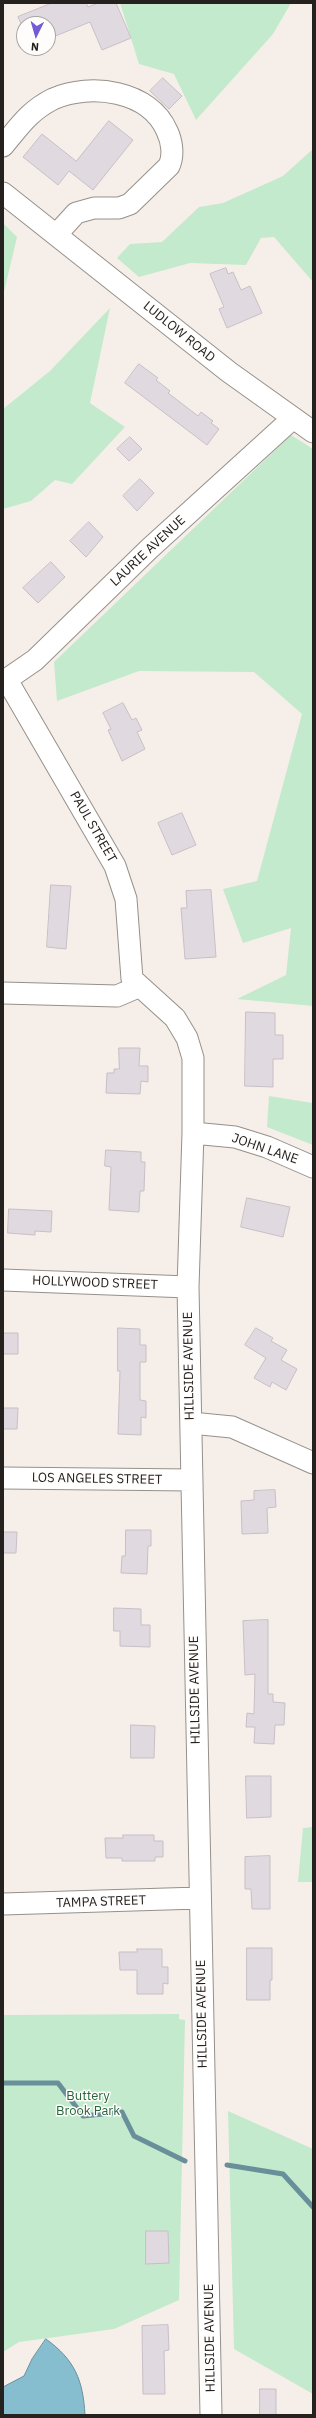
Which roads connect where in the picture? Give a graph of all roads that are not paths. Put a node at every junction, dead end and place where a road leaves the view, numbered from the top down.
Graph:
1 (3, 146) edge
2 (4, 195) edge
3 (52, 232) junction
4 (292, 419) junction
5 (313, 432) edge
6 (5, 681) edge
7 (138, 986) junction
8 (3, 993) edge
9 (193, 1133) junction
10 (313, 1167) edge
11 (3, 1280) edge
12 (188, 1287) junction
13 (191, 1423) junction
14 (313, 1463) edge
15 (3, 1478) edge
16 (191, 1480) junction
17 (199, 1898) junction
18 (3, 1904) edge
19 (211, 2415) edge

1 - 3 street
2 - 3 street, LUDLOW ROAD
3 - 4 street, LUDLOW ROAD
4 - 5 street, LUDLOW ROAD
4 - 6 street, LAURIE AVENUE
6 - 7 street, PAUL STREET
7 - 8 street
7 - 9 street, HILLSIDE AVENUE
9 - 10 street, JOHN LANE
9 - 12 street, HILLSIDE AVENUE
11 - 12 street, HOLLYWOOD STREET
12 - 13 street, HILLSIDE AVENUE
13 - 14 street
13 - 16 street, HILLSIDE AVENUE
15 - 16 street, LOS ANGELES STREET
16 - 17 street, HILLSIDE AVENUE
17 - 18 street, TAMPA STREET
17 - 19 street, HILLSIDE AVENUE

